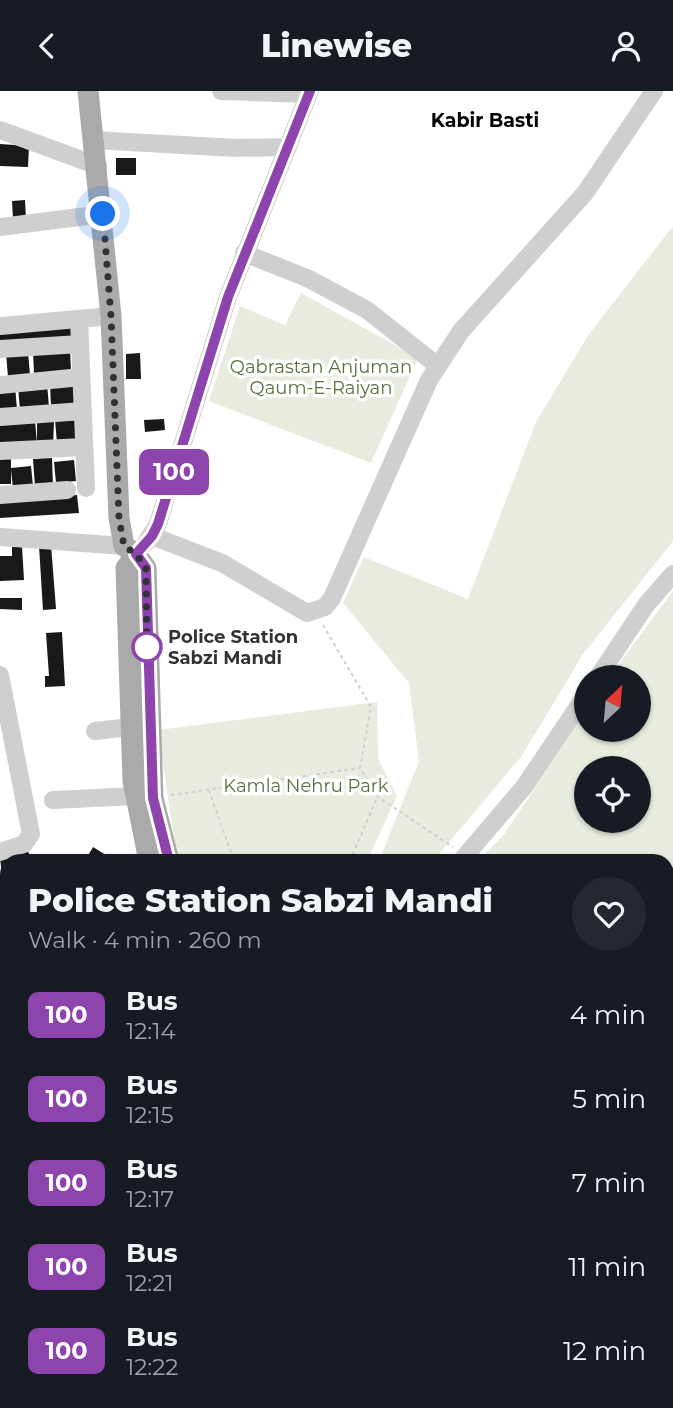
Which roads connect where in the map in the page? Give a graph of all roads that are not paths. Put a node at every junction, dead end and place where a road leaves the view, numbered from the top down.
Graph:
1 (88, 91) edge
2 (224, 91) edge
3 (654, 91) edge
4 (309, 93) edge
5 (0, 130) edge
6 (94, 140) junction
7 (288, 147) junction
8 (98, 166) junction
9 (103, 214) junction
10 (0, 227) edge
11 (244, 253) junction
12 (111, 316) junction
13 (79, 320) junction
14 (0, 326) edge
15 (80, 344) junction
16 (0, 349) edge
17 (438, 366) junction
18 (81, 377) junction
19 (0, 385) edge
20 (83, 411) junction
21 (0, 417) edge
22 (84, 447) junction
23 (0, 451) edge
24 (86, 488) dead end
25 (67, 490) dead end
26 (0, 495) edge
27 (152, 536) junction
28 (0, 537) edge
29 (130, 550) junction
30 (673, 574) edge
31 (606, 665) edge
32 (0, 675) edge
33 (574, 713) edge
34 (131, 727) junction
35 (95, 731) dead end
36 (53, 800) dead end
37 (145, 803) junction
38 (0, 852) edge
39 (149, 854) edge
40 (166, 854) edge
41 (466, 854) edge

1 - 6 main road
2 - 4 street
3 - 17 street
4 - 7 street
5 - 8 street
6 - 7 street
6 - 8 main road
7 - 11 street
8 - 9 main road
9 - 10 street
9 - 12 main road
11 - 17 street
11 - 27 street
12 - 13 street
12 - 29 main road
13 - 14 street
13 - 15 street
15 - 16 street
15 - 18 street
17 - 27 street
18 - 19 street
18 - 20 street
20 - 21 street
20 - 22 street
22 - 23 street
22 - 24 street
25 - 26 street
27 - 29 street
28 - 29 street
29 - 34 main road
29 - 37 main road
30 - 31 street
32 - 38 street
33 - 41 street
34 - 35 street
34 - 37 main road
36 - 37 street
37 - 39 main road
37 - 40 main road

